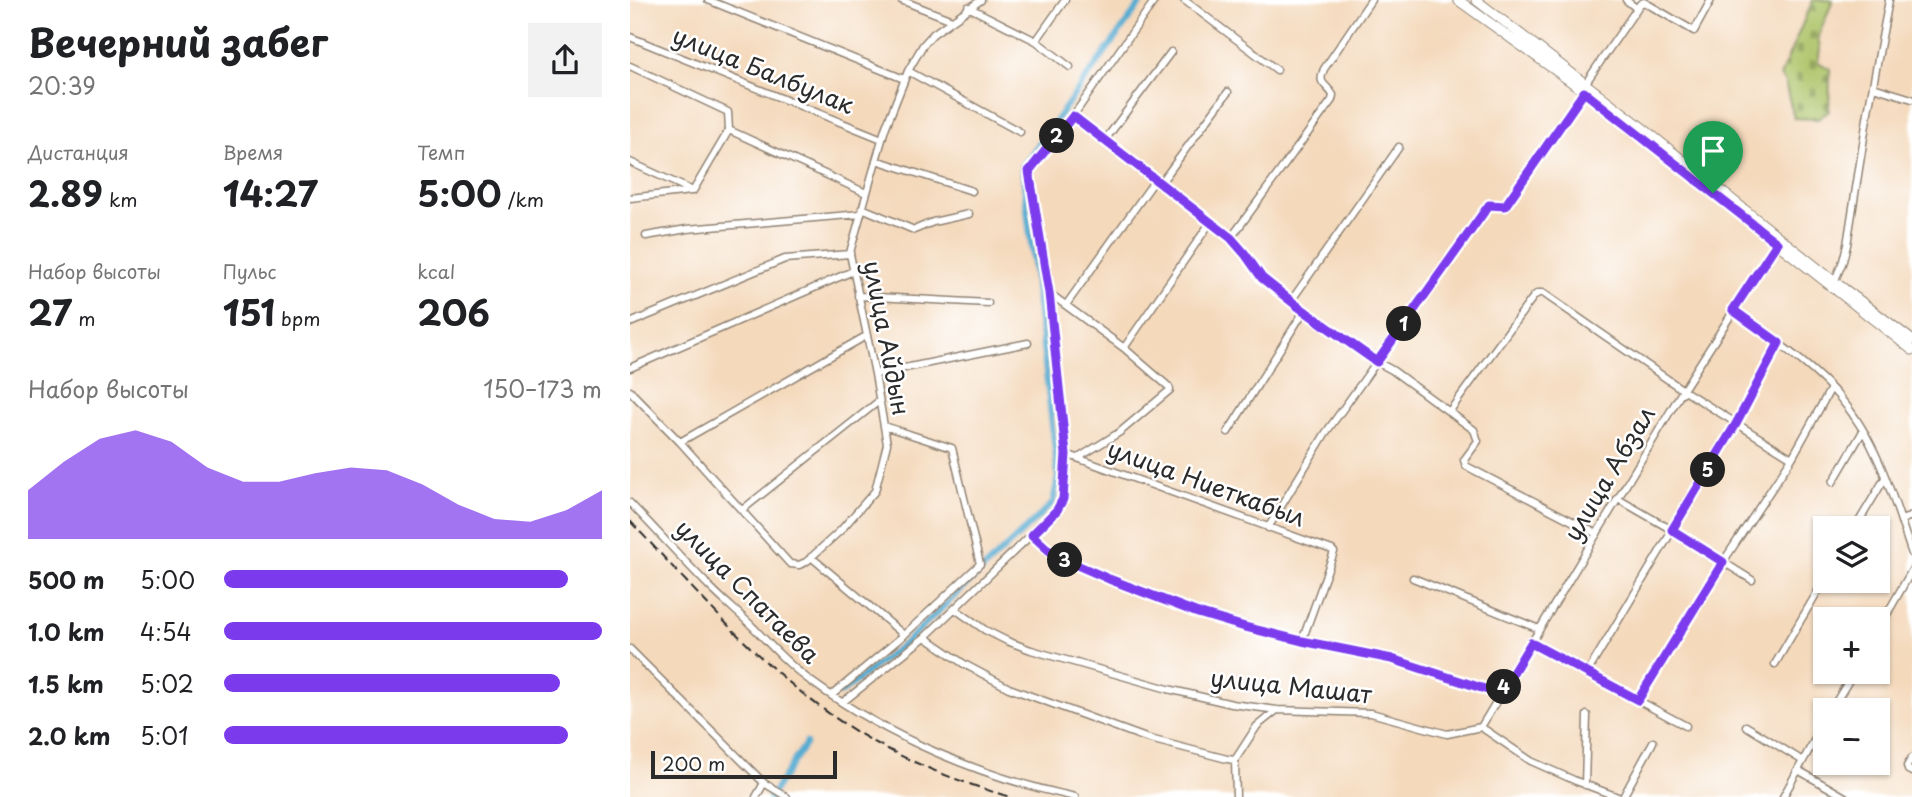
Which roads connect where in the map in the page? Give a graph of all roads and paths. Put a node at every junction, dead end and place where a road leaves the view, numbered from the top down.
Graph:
1 (708, 0) edge
2 (901, 0) edge
3 (981, 0) edge
4 (1065, 0) edge
5 (1155, 0) edge
6 (1184, 0) edge
7 (1371, 0) edge
8 (1458, 0) edge
9 (1626, 0) edge
10 (1711, 0) edge
11 (1889, 0) edge
12 (1478, 1) edge
13 (968, 7) junction
14 (1636, 8) junction
15 (952, 20) junction
16 (630, 37) edge
17 (1036, 41) junction
18 (1171, 52) dead end
19 (630, 66) edge
20 (1070, 67) dead end
21 (1277, 70) dead end
22 (908, 71) junction
23 (904, 79) junction
24 (1584, 88) junction
25 (1873, 88) junction
26 (1228, 92) dead end
27 (1912, 99) edge
28 (1073, 116) junction
29 (729, 130) junction
30 (1020, 132) dead end
31 (882, 139) junction
32 (1105, 141) junction
33 (1399, 147) dead end
34 (876, 160) junction
35 (630, 162) edge
36 (1158, 182) junction
37 (693, 191) junction
38 (972, 191) dead end
39 (866, 193) junction
40 (630, 198) edge
41 (861, 211) junction
42 (969, 214) dead end
43 (1210, 223) junction
44 (646, 236) dead end
45 (1231, 238) junction
46 (1777, 243) junction
47 (850, 254) junction
48 (853, 271) junction
49 (1834, 284) junction
50 (1049, 293) junction
51 (858, 296) junction
52 (1291, 302) junction
53 (988, 303) dead end
54 (1066, 305) junction
55 (1733, 310) junction
56 (1304, 311) junction
57 (630, 323) edge
58 (866, 336) junction
59 (1912, 340) edge
60 (1779, 343) junction
61 (1028, 344) dead end
62 (1124, 348) junction
63 (1912, 350) edge
64 (1377, 362) junction
65 (630, 368) edge
66 (875, 374) junction
67 (1831, 388) junction
68 (1683, 390) junction
69 (630, 391) edge
70 (879, 401) junction
71 (1449, 412) junction
72 (1736, 424) junction
73 (884, 426) junction
74 (1863, 431) junction
75 (1228, 432) dead end
76 (680, 442) junction
77 (1066, 454) junction
78 (1078, 458) junction
79 (1792, 458) junction
80 (1885, 478) junction
81 (1833, 482) dead end
82 (1618, 499) junction
83 (630, 503) edge
84 (742, 510) junction
85 (1862, 516) edge
86 (1912, 516) edge
87 (1900, 520) junction
88 (1268, 528) junction
89 (1672, 530) junction
90 (1597, 534) junction
91 (1032, 535) junction
92 (1912, 554) edge
93 (811, 557) junction
94 (1723, 562) junction
95 (799, 565) joint
96 (1912, 570) edge
97 (1413, 578) dead end
98 (1752, 580) dead end
99 (1817, 593) edge
100 (955, 609) junction
101 (1890, 609) edge
102 (1539, 629) junction
103 (904, 635) junction
104 (925, 637) junction
105 (1302, 641) junction
106 (1531, 643) junction
107 (630, 649) edge
108 (1775, 664) dead end
109 (1587, 673) junction
110 (1500, 694) junction
111 (832, 695) junction
112 (1638, 700) junction
113 (843, 702) junction
114 (1277, 710) junction
115 (1587, 715) dead end
116 (1686, 726) dead end
117 (1746, 726) dead end
118 (1481, 727) junction
119 (1653, 742) dead end
120 (1813, 743) edge
121 (1912, 758) edge
122 (1235, 760) junction
123 (1803, 761) junction
124 (1798, 769) junction
125 (1912, 772) edge
126 (767, 785) junction
127 (1585, 785) junction
128 (756, 797) edge
129 (786, 797) edge
130 (1075, 797) edge
131 (1236, 797) edge
132 (1620, 797) edge
133 (1783, 797) edge
134 (1846, 797) edge

1 - 23 street
2 - 15 street
3 - 13 street, улица Айдын
4 - 17 street
5 - 28 street
6 - 21 street
7 - 45 street
8 - 24 main road
9 - 14 street
10 - 14 street
11 - 25 street
12 - 24 main road
13 - 15 street, улица Айдын
13 - 17 street
14 - 24 street
15 - 22 street, улица Айдын
16 - 31 street, улица Балбулак
17 - 20 street
18 - 32 street
19 - 29 street, улица Балбулак
22 - 23 street, улица Айдын
22 - 30 street
23 - 31 street, улица Айдын
24 - 46 main road
24 - 49 main road
24 - 64 street
25 - 27 street
25 - 49 street
26 - 36 street
28 - 32 street
28 - 50 street
29 - 37 street
29 - 39 street
31 - 34 street, улица Айдын
32 - 36 street
33 - 52 street
34 - 38 street
34 - 39 street, улица Айдын
35 - 37 street
36 - 43 street
36 - 54 street
37 - 40 street
39 - 41 street, улица Айдын
41 - 42 street
41 - 44 street
41 - 47 street, улица Айдын
43 - 45 street
43 - 62 street
45 - 52 street
46 - 49 main road
46 - 55 street, улица Абзал
47 - 48 street, улица Айдын
47 - 57 street
48 - 51 street, улица Айдын
48 - 65 street
49 - 59 main road
49 - 63 main road
50 - 54 street
50 - 77 street
51 - 53 street
51 - 58 street, улица Айдын
52 - 56 street
54 - 62 street
55 - 60 street
55 - 68 street, улица Абзал
56 - 64 street
56 - 75 street
58 - 66 street, улица Айдын
58 - 76 street
60 - 67 street
60 - 72 street
61 - 66 street
62 - 78 street
64 - 71 street
64 - 88 street
66 - 70 street, улица Айдын
67 - 74 street
67 - 79 street
68 - 71 street
68 - 72 street
68 - 82 street, улица Абзал
69 - 76 street, улица Спатаева
70 - 73 street, улица Айдын
70 - 84 street
71 - 90 street
72 - 79 street
72 - 89 street
73 - 93 street, улица Айдын
73 - 103 street
74 - 80 street
74 - 81 street
76 - 84 street, улица Спатаева
77 - 78 street, улица Ниеткабыл
77 - 91 street
78 - 88 street, улица Ниеткабыл
79 - 94 street
80 - 85 street
80 - 87 street
82 - 89 street
82 - 90 street, улица Абзал
83 - 111 street, улица Спатаева
84 - 95 street, улица Спатаева
86 - 87 street
87 - 92 street
88 - 105 street, улица Ниеткабыл
89 - 94 street
89 - 109 street
90 - 102 street, улица Абзал
91 - 100 street
91 - 105 street
93 - 95 street, улица Айдын
93 - 103 street
94 - 98 street
94 - 112 street
96 - 101 street
97 - 102 street
99 - 108 street
100 - 104 street
100 - 114 street, улица Машат
102 - 106 street, улица Абзал
103 - 111 street
104 - 113 street
104 - 122 street
105 - 110 street
106 - 109 street
106 - 110 street, улица Абзал
107 - 126 street
109 - 112 street
110 - 118 street, улица Абзал
111 - 113 street, улица Спатаева
112 - 116 street
113 - 130 street, улица Спатаева
114 - 118 street, улица Машат
114 - 122 street
115 - 127 street
117 - 123 street
118 - 127 street
119 - 132 street
120 - 123 street
121 - 125 street
122 - 131 street
123 - 124 street
124 - 133 street
124 - 134 street
126 - 128 street
126 - 129 street
127 - 132 street

